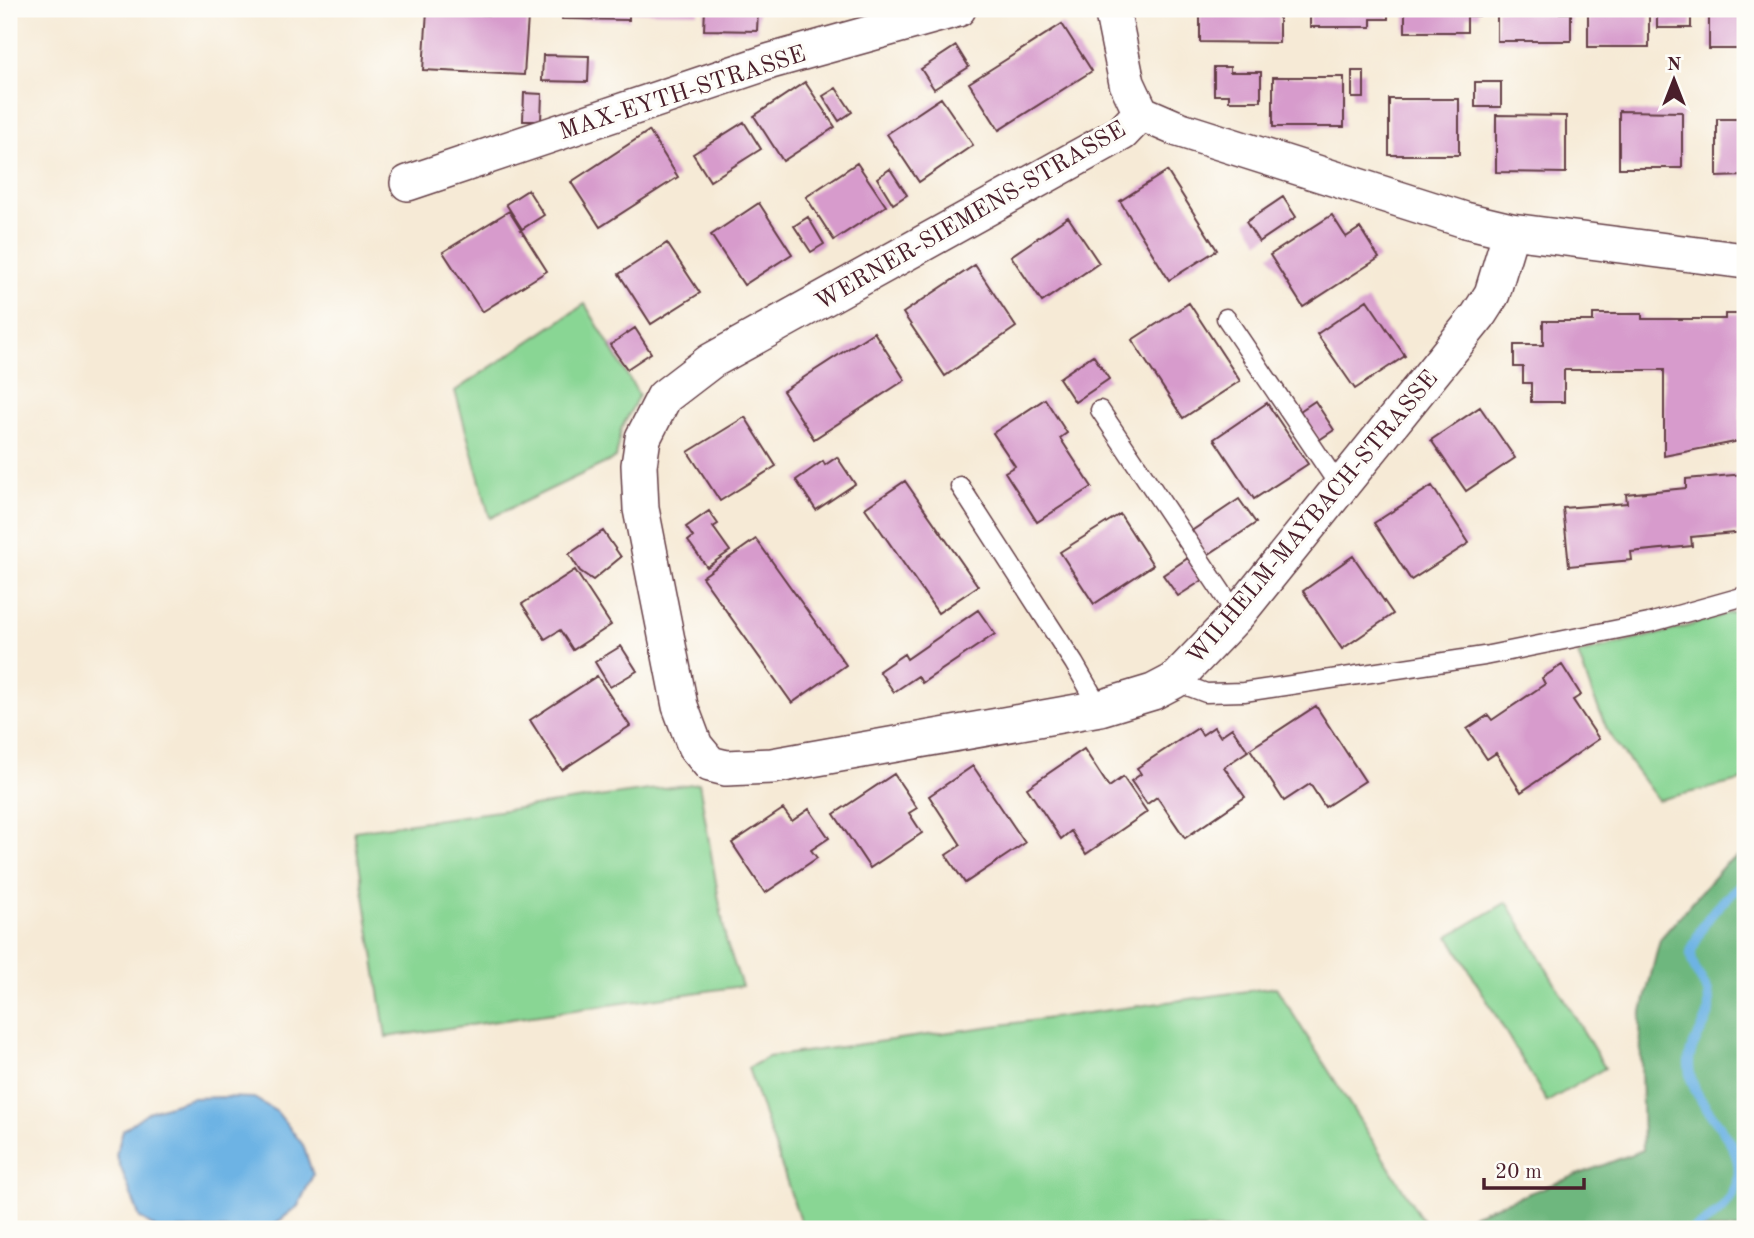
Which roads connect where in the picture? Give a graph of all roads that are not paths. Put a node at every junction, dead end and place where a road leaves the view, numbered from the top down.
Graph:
1 (958, 9) edge
2 (1112, 9) edge
3 (1141, 113) junction
4 (408, 183) dead end
5 (1511, 231) junction
6 (1745, 261) edge
7 (1226, 318) dead end
8 (1100, 410) dead end
9 (960, 486) dead end
10 (1340, 487) junction
11 (1745, 596) edge
12 (1237, 615) junction
13 (1174, 681) junction
14 (1100, 708) junction
15 (710, 764) joint

1 - 4 street, MAX-EYTH-STRASSE
2 - 3 street
3 - 5 street, WERNER-SIEMENS-STRASSE
3 - 15 street, WERNER-SIEMENS-STRASSE
5 - 6 street, WERNER-SIEMENS-STRASSE
5 - 10 street, WILHELM-MAYBACH-STRASSE
7 - 10 lane
8 - 12 lane
9 - 14 lane
10 - 12 street, WILHELM-MAYBACH-STRASSE
11 - 13 lane
12 - 13 street, WILHELM-MAYBACH-STRASSE
13 - 14 street, WILHELM-MAYBACH-STRASSE
14 - 15 street, WILHELM-MAYBACH-STRASSE

